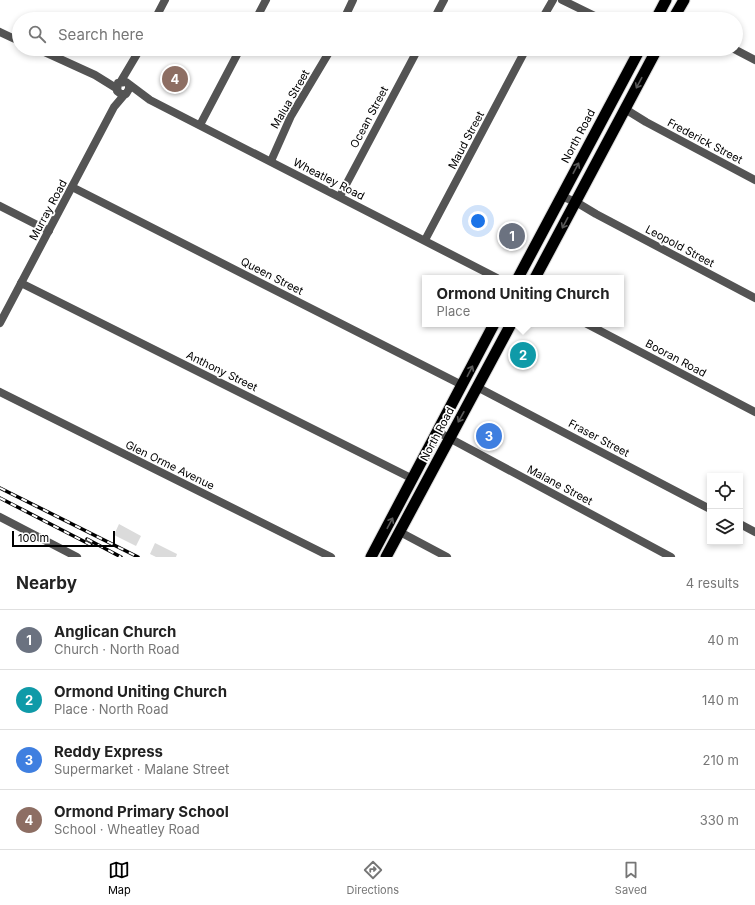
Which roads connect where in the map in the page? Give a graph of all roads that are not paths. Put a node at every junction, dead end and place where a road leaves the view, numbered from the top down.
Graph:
1 (164, 0) edge
2 (266, 0) edge
3 (353, 0) edge
4 (444, 0) edge
5 (553, 0) edge
6 (562, 0) edge
7 (666, 0) edge
8 (684, 0) edge
9 (159, 12) edge
10 (260, 12) edge
11 (347, 12) edge
12 (438, 12) edge
13 (546, 12) edge
14 (587, 12) edge
15 (660, 12) edge
16 (678, 12) edge
17 (0, 32) edge
18 (12, 38) edge
19 (743, 54) edge
20 (53, 56) edge
21 (137, 56) edge
22 (236, 56) edge
23 (327, 56) edge
24 (414, 56) edge
25 (522, 56) edge
26 (636, 56) edge
27 (653, 56) edge
28 (755, 60) edge
29 (123, 87) junction
30 (624, 111) junction
31 (200, 125) junction
32 (271, 161) junction
33 (755, 180) edge
34 (72, 187) junction
35 (340, 196) junction
36 (561, 196) junction
37 (575, 204) junction
38 (0, 206) edge
39 (49, 231) junction
40 (425, 240) junction
41 (492, 275) edge
42 (520, 275) edge
43 (537, 275) edge
44 (21, 283) junction
45 (755, 298) edge
46 (0, 323) edge
47 (492, 327) edge
48 (593, 327) edge
49 (509, 329) edge
50 (462, 385) junction
51 (477, 387) junction
52 (0, 392) edge
53 (755, 412) edge
54 (438, 432) junction
55 (449, 439) junction
56 (413, 479) junction
57 (707, 507) edge
58 (0, 517) edge
59 (743, 526) edge
60 (400, 532) junction
61 (755, 532) edge
62 (77, 557) edge
63 (331, 557) edge
64 (371, 557) edge
65 (386, 557) edge
66 (447, 557) edge
67 (671, 557) edge

1 - 9 street
2 - 10 street
3 - 11 street
4 - 12 street
5 - 13 street
6 - 14 street
7 - 15 highway
8 - 16 highway
17 - 18 street
19 - 28 street
20 - 29 street, Wheatley Road
21 - 29 street, Murray Road
22 - 31 street
23 - 32 street, Malua Street
24 - 35 street, Ocean Street
25 - 40 street, Maud Street
36 -> 26 highway, North Road
27 -> 30 highway
29 - 31 street, Wheatley Road
29 - 34 street, Murray Road
30 - 33 street, Frederick Street
30 - 37 highway
31 - 32 street, Wheatley Road
32 - 35 street, Wheatley Road
34 - 39 street, Murray Road
34 - 50 street, Queen Street
35 - 40 street, Wheatley Road
36 - 37 street, Leopold Street
36 - 42 highway, North Road
37 -> 43 highway
37 - 45 street, Leopold Street
38 - 39 street
39 - 44 street, Murray Road
40 - 41 street, Wheatley Road
44 - 46 street, Murray Road
44 - 56 street, Anthony Street
50 -> 47 highway, North Road
48 - 53 street, Booran Road
49 - 51 highway, North Road
50 - 54 highway, North Road
51 -> 55 highway, North Road
51 - 57 street, Fraser Street
52 - 63 street, Glen Orme Avenue
54 - 55 street, Malane Street
54 - 56 highway, North Road
55 - 60 highway, North Road
55 - 67 street, Malane Street
64 -> 56 highway, North Road
58 - 62 street
59 - 61 street
60 - 65 highway, North Road
60 - 66 street

